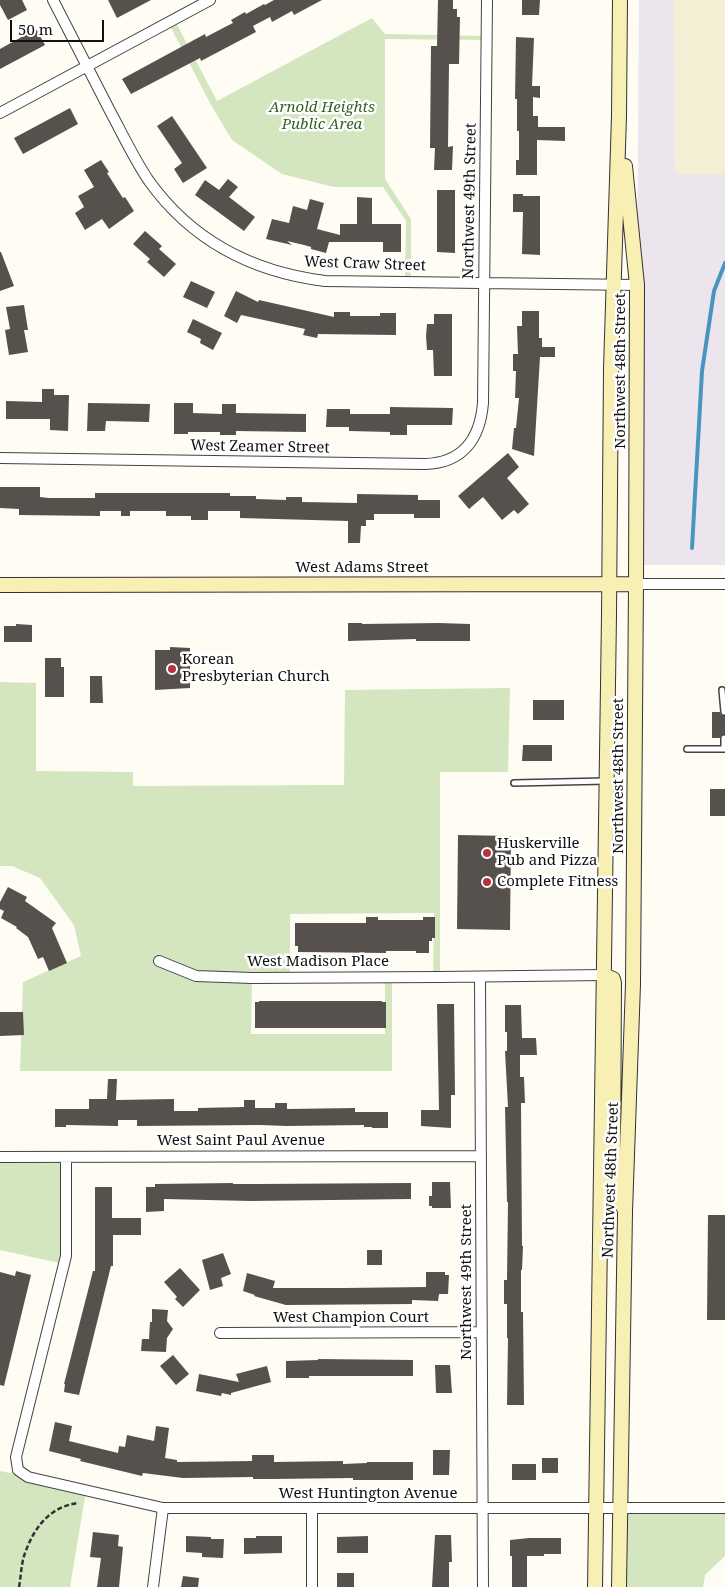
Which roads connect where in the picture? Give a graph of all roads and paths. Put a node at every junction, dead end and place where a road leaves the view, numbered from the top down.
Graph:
1 (53, 0) edge
2 (210, 0) edge
3 (487, 0) edge
4 (620, 0) edge
5 (87, 66) junction
6 (0, 113) edge
7 (619, 116) junction
8 (484, 283) junction
9 (613, 284) junction
10 (637, 285) junction
11 (483, 403) joint
12 (0, 458) edge
13 (610, 583) junction
14 (636, 584) junction
15 (725, 584) edge
16 (0, 585) edge
17 (722, 690) dead end
18 (724, 712) dead end
19 (724, 738) edge
20 (687, 749) dead end
21 (724, 749) edge
22 (606, 781) junction
23 (514, 783) dead end
24 (159, 961) dead end
25 (604, 975) junction
26 (480, 977) junction
27 (481, 1156) junction
28 (0, 1157) edge
29 (66, 1157) junction
30 (625, 1212) junction
31 (482, 1332) junction
32 (220, 1333) dead end
33 (78, 1503) dead end
34 (163, 1508) junction
35 (482, 1508) junction
36 (597, 1508) junction
37 (620, 1508) junction
38 (725, 1508) edge
39 (312, 1509) junction
40 (19, 1587) edge
41 (153, 1587) edge
42 (312, 1587) edge
43 (483, 1587) edge
44 (595, 1587) edge
45 (619, 1587) edge

1 - 5 street, West Craw Street
2 - 5 street
3 - 8 street, Northwest 49th Street
4 - 7 main road, Northwest 48th Street
5 - 6 street
5 - 8 street, West Craw Street
7 - 9 main road, Northwest 48th Street
7 - 10 main road, Northwest 48th Street
8 - 9 street, West Craw Street
8 - 11 street, Northwest 49th Street
9 - 10 street, West Craw Street
9 - 13 main road, Northwest 48th Street
10 - 14 main road, Northwest 48th Street
11 - 12 street, West Zeamer Street
13 - 14 main road, West Adams Street
13 - 16 main road, West Adams Street
13 - 22 main road, Northwest 48th Street
14 - 15 street, West Adams Street
14 - 30 main road, Northwest 48th Street
17 - 18 lane
19 - 21 lane
20 - 21 lane
22 - 23 lane
22 - 25 main road, Northwest 48th Street
24 - 26 street, West Madison Place
25 - 26 street, West Madison Place
25 - 30 main road
25 - 36 main road, Northwest 48th Street
26 - 27 street, Northwest 49th Street
27 - 29 street, West Saint Paul Avenue
27 - 31 street, Northwest 49th Street
28 - 29 street, West Saint Paul Avenue
29 - 34 street, West Huntington Avenue
30 - 37 main road, Northwest 48th Street
31 - 32 street, West Champion Court
31 - 35 street, Northwest 49th Street
33 - 40 path
34 - 39 street, West Huntington Avenue
34 - 41 street
35 - 36 street, West Huntington Avenue
35 - 39 street, West Huntington Avenue
35 - 43 street, Northwest 49th Street
36 - 37 street, West Huntington Avenue
36 - 44 main road, Northwest 48th Street
37 - 38 street, West Huntington Avenue
37 - 45 main road, Northwest 48th Street
39 - 42 street

